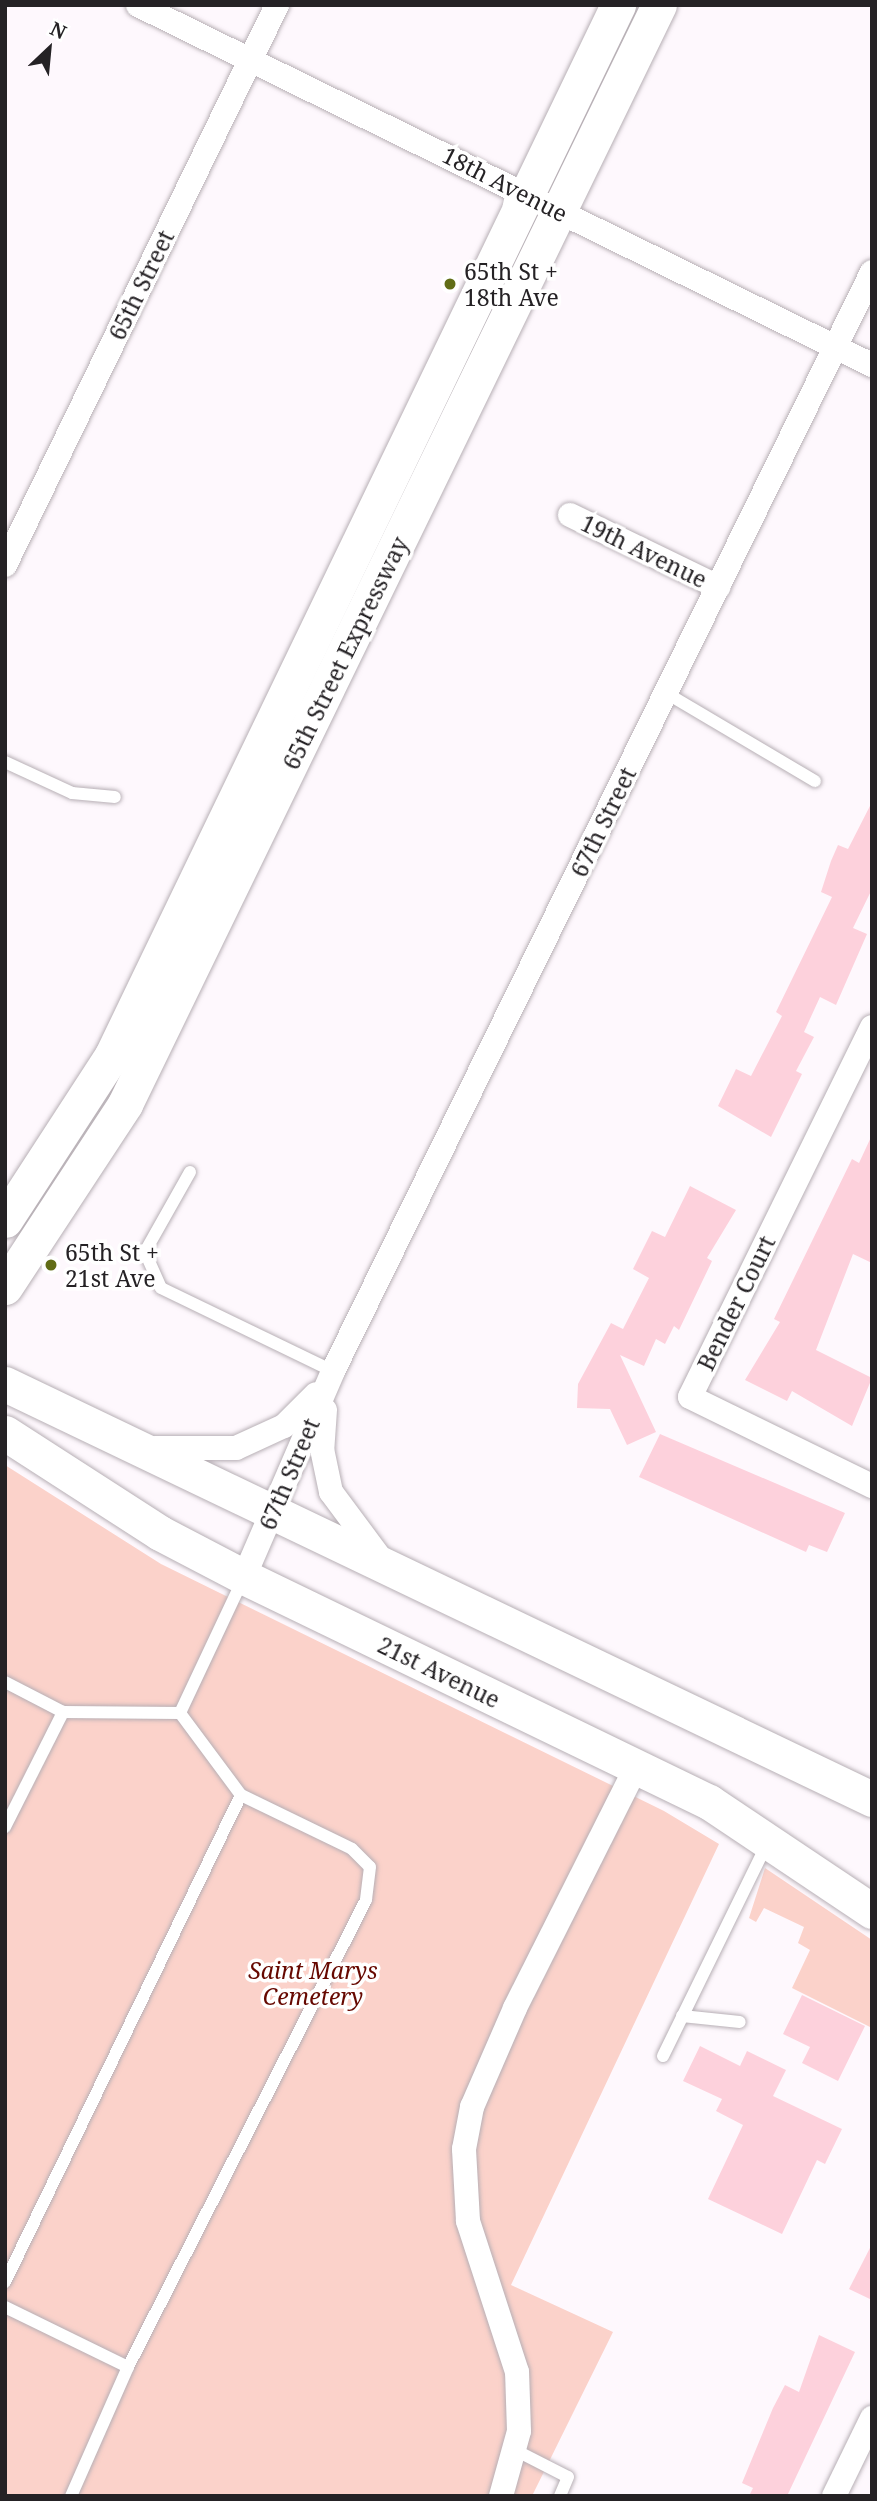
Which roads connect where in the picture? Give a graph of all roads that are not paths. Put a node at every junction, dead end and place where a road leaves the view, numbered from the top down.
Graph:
1 (138, 5) edge
2 (277, 5) edge
3 (618, 5) edge
4 (659, 5) edge
5 (251, 60) junction
6 (527, 195) junction
7 (560, 212) junction
8 (872, 272) edge
9 (835, 347) junction
10 (872, 365) edge
11 (570, 515) dead end
12 (5, 565) edge
13 (718, 587) junction
14 (666, 693) junction
15 (5, 762) edge
16 (815, 781) dead end
17 (115, 797) dead end
18 (872, 1027) edge
19 (190, 1172) dead end
20 (5, 1220) edge
21 (5, 1287) edge
22 (333, 1371) junction
23 (5, 1384) edge
24 (5, 1433) edge
25 (150, 1448) junction
26 (872, 1486) edge
27 (274, 1508) junction
28 (386, 1563) junction
29 (244, 1577) junction
30 (5, 1682) edge
31 (62, 1712) junction
32 (180, 1713) junction
33 (636, 1767) junction
34 (870, 1794) edge
35 (241, 1795) junction
36 (5, 1828) edge
37 (768, 1841) junction
38 (872, 1911) edge
39 (682, 2017) junction
40 (740, 2022) dead end
41 (663, 2056) dead end
42 (5, 2282) edge
43 (5, 2307) edge
44 (128, 2367) junction
45 (872, 2418) edge
46 (514, 2450) junction
47 (71, 2496) edge
48 (501, 2496) edge
49 (560, 2496) edge
50 (834, 2496) edge

1 - 5 street, 18th Avenue
2 - 5 street, 65th Street
3 - 6 main road, 65th Street Expressway
4 - 7 main road, 65th Street Expressway
5 - 6 street, 18th Avenue
5 - 12 street, 65th Street
6 - 7 street, 18th Avenue
6 - 20 main road, 65th Street Expressway
7 - 9 street, 18th Avenue
7 - 21 main road, 65th Street Expressway
8 - 9 street, 67th Street
9 - 10 street, 18th Avenue
9 - 13 street, 67th Street
11 - 13 street, 19th Avenue
13 - 14 street, 67th Street
14 - 16 lane
14 - 22 street, 67th Street
15 - 17 lane
18 - 26 street, Bender Court
19 - 22 lane
22 - 25 street, 67th Street
22 - 27 street, 67th Street
22 - 28 street, 67th Street
23 - 25 main road
24 - 29 main road, 21st Avenue
25 - 27 main road
27 - 28 main road
27 - 29 street, 67th Street
28 - 34 main road
29 - 32 lane
29 - 33 main road, 21st Avenue
30 - 31 lane
31 - 32 lane
31 - 36 lane
32 - 35 lane
33 - 37 main road, 21st Avenue
33 - 46 street
35 - 42 lane
35 - 44 lane
37 - 38 main road, 21st Avenue
37 - 39 lane
39 - 40 lane
39 - 41 lane
43 - 44 lane
44 - 47 lane
45 - 50 street
46 - 48 street
46 - 49 lane

